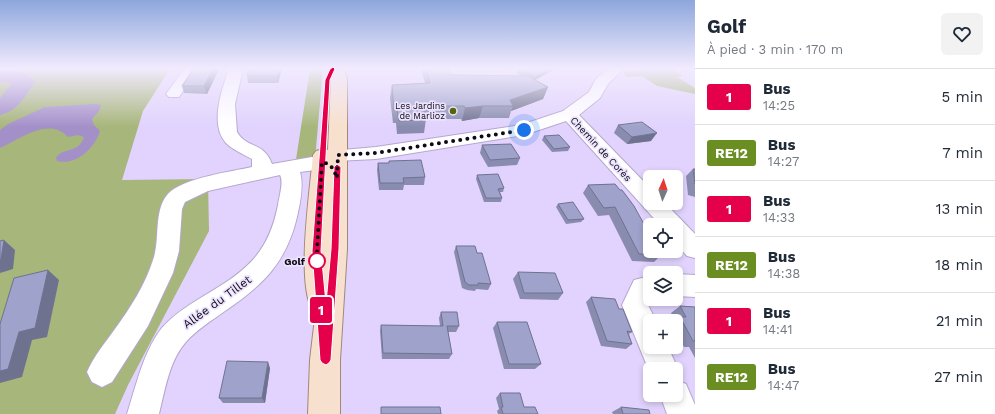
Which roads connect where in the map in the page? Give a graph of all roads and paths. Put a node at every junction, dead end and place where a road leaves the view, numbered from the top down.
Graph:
1 (178, 88) edge
2 (231, 88) edge
3 (328, 88) edge
4 (338, 88) edge
5 (597, 88) edge
6 (174, 94) dead end
7 (568, 114) junction
8 (332, 165) junction
9 (285, 170) junction
10 (260, 174) junction
11 (643, 194) edge
12 (659, 210) edge
13 (666, 218) edge
14 (683, 236) edge
15 (695, 249) edge
16 (683, 285) edge
17 (695, 286) edge
18 (643, 288) edge
19 (643, 323) edge
20 (326, 360) junction
21 (102, 372) dead end
22 (678, 402) edge
23 (143, 414) edge
24 (324, 414) edge
25 (683, 414) edge

1 - 6 street
2 - 10 street
3 - 8 main road
4 - 8 main road
5 - 7 street
7 - 8 street
7 - 11 street, Chemin de Corès
8 - 9 street
8 - 20 main road
8 - 20 main road
9 - 10 street
9 - 23 street, Allée du Tillet
10 - 21 street
12 - 13 street, Chemin de Corès
14 - 15 street
16 - 17 street
18 - 19 street
20 - 24 main road
22 - 25 street

